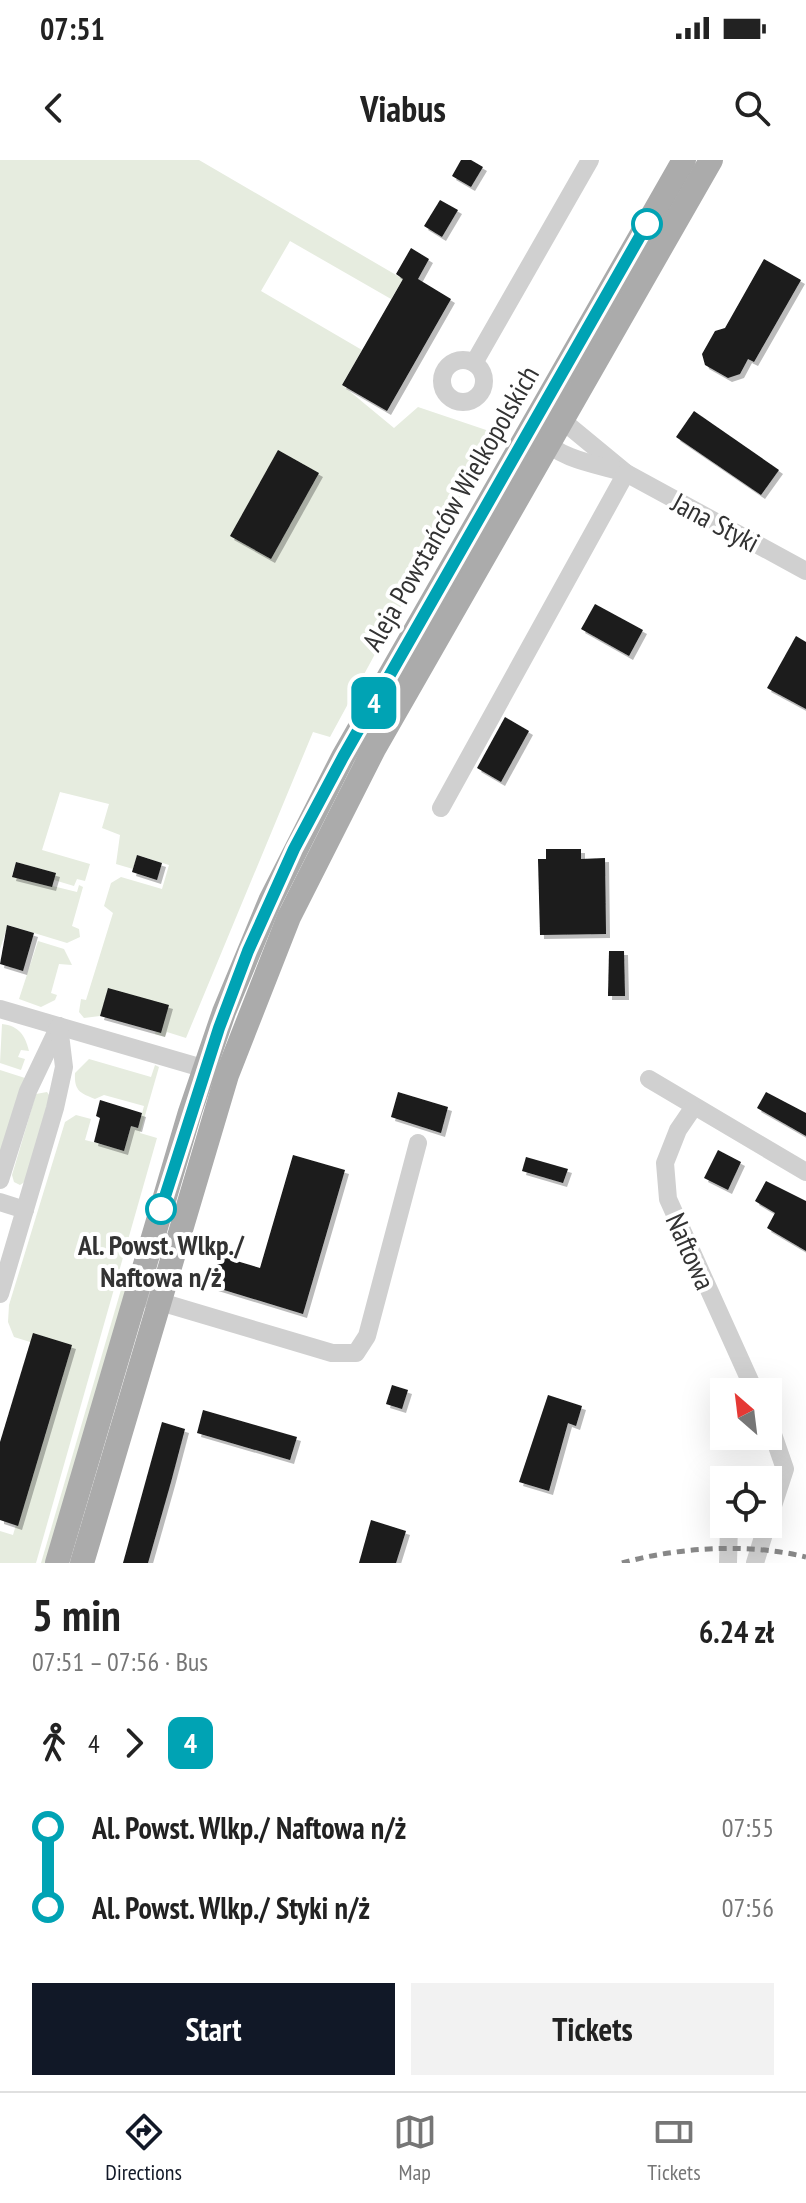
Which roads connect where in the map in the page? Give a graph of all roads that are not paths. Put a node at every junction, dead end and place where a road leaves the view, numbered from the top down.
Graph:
1 (590, 160) edge
2 (684, 160) edge
3 (711, 160) edge
4 (474, 363) dead end
5 (535, 421) junction
6 (563, 421) junction
7 (548, 446) junction
8 (626, 473) junction
9 (806, 571) edge
10 (441, 808) dead end
11 (0, 1009) edge
12 (59, 1026) junction
13 (216, 1072) junction
14 (649, 1079) dead end
15 (693, 1108) junction
16 (418, 1143) dead end
17 (806, 1172) edge
18 (0, 1180) edge
19 (0, 1202) edge
20 (25, 1210) junction
21 (0, 1294) edge
22 (147, 1298) junction
23 (749, 1378) edge
24 (778, 1450) edge
25 (782, 1478) edge
26 (729, 1538) edge
27 (763, 1538) edge
28 (57, 1563) edge
29 (82, 1563) edge
30 (728, 1563) edge
31 (755, 1563) edge

1 - 4 street
2 - 5 main road, Aleja Powstańców Wielkopolskich
3 - 6 main road, Aleja Powstańców Wielkopolskich
5 - 6 street
5 - 7 street
5 - 13 main road, Aleja Powstańców Wielkopolskich
6 - 7 main road, Aleja Powstańców Wielkopolskich
6 - 8 street, Jana Styki
7 - 8 street, Jana Styki
7 - 13 main road, Aleja Powstańców Wielkopolskich
8 - 9 street, Jana Styki
8 - 10 street
11 - 12 street
12 - 13 street
12 - 18 street
12 - 20 street
13 - 22 main road, Aleja Powstańców Wielkopolskich
14 - 15 street
15 - 17 street
15 - 23 street, Naftowa
16 - 22 street
19 - 20 street
20 - 21 street
22 - 28 main road, Aleja Powstańców Wielkopolskich
22 - 29 main road, Aleja Powstańców Wielkopolskich
24 - 25 street
26 - 30 street
27 - 31 street

